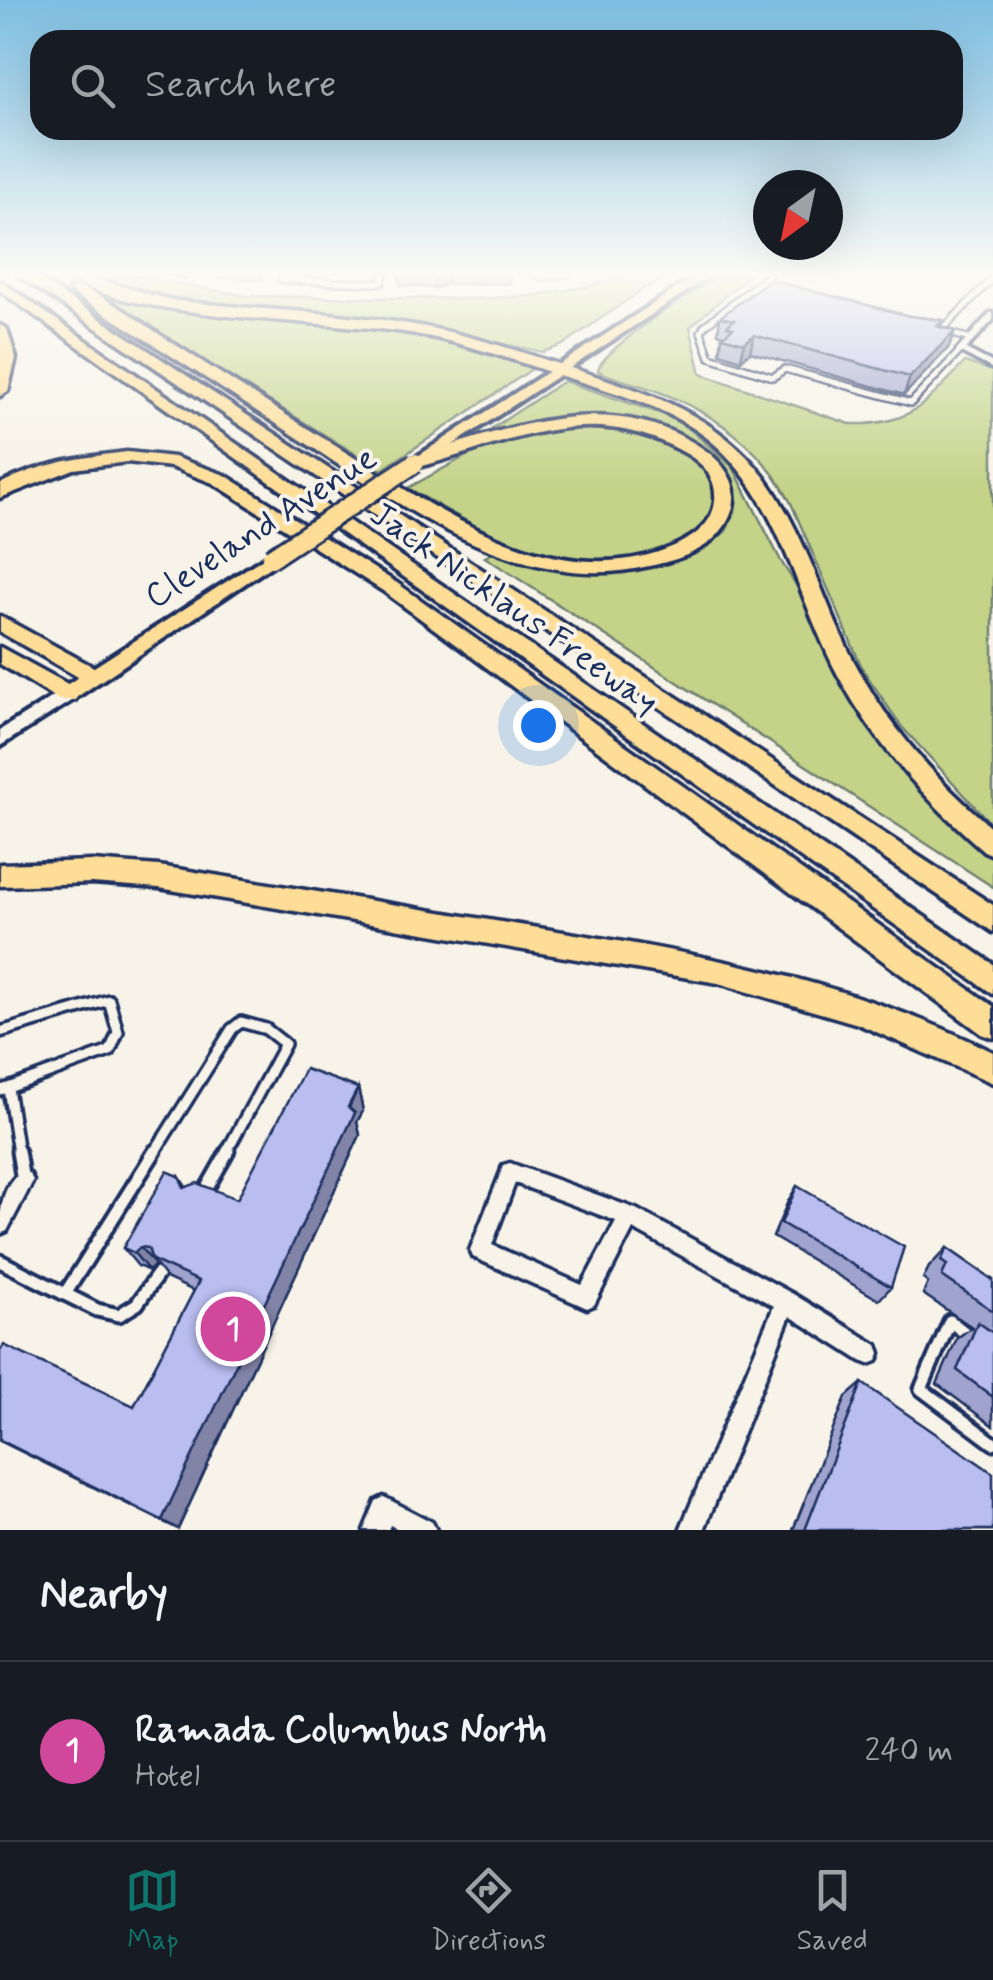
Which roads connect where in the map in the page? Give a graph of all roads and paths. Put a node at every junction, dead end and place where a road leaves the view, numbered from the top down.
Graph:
1 (5, 345) edge
2 (86, 345) edge
3 (130, 345) edge
4 (164, 345) edge
5 (474, 345) edge
6 (581, 345) edge
7 (599, 345) edge
8 (706, 345) edge
9 (965, 345) edge
10 (961, 350) junction
11 (993, 366) edge
12 (556, 368) junction
13 (0, 391) edge
14 (414, 463) junction
15 (0, 492) edge
16 (0, 623) edge
17 (0, 654) edge
18 (93, 676) junction
19 (67, 694) junction
20 (0, 739) edge
21 (993, 844) edge
22 (0, 875) edge
23 (993, 920) edge
24 (993, 981) edge
25 (993, 1024) edge
26 (0, 1032) edge
27 (993, 1068) edge
28 (4, 1089) edge
29 (23, 1181) joint
30 (200, 1200) edge
31 (629, 1216) junction
32 (0, 1224) edge
33 (0, 1262) edge
34 (158, 1274) edge
35 (65, 1294) junction
36 (786, 1301) junction
37 (978, 1342) edge
38 (868, 1352) dead end
39 (993, 1443) edge
40 (376, 1530) edge
41 (424, 1530) edge
42 (692, 1530) edge

1 - 13 highway
2 - 24 highway, Jack Nicklaus Freeway
3 - 23 highway, Jack Nicklaus Freeway
4 - 14 highway
5 - 12 highway
6 - 12 main road, Cleveland Avenue
7 - 12 main road, Cleveland Avenue
8 - 10 lane
9 - 10 street
10 - 11 street
12 - 14 main road, Cleveland Avenue
12 - 21 highway
14 - 18 main road, Cleveland Avenue, bridge
15 - 25 highway
16 - 18 highway
17 - 19 highway
18 - 19 main road, Cleveland Avenue
19 - 20 main road, Cleveland Avenue
22 - 27 highway
26 - 28 lane
28 - 29 lane
29 - 32 street
30 - 35 lane
31 - 31 street
31 - 36 street
33 - 35 lane
34 - 35 lane
36 - 38 street
36 - 42 street
37 - 39 lane
40 - 41 street

